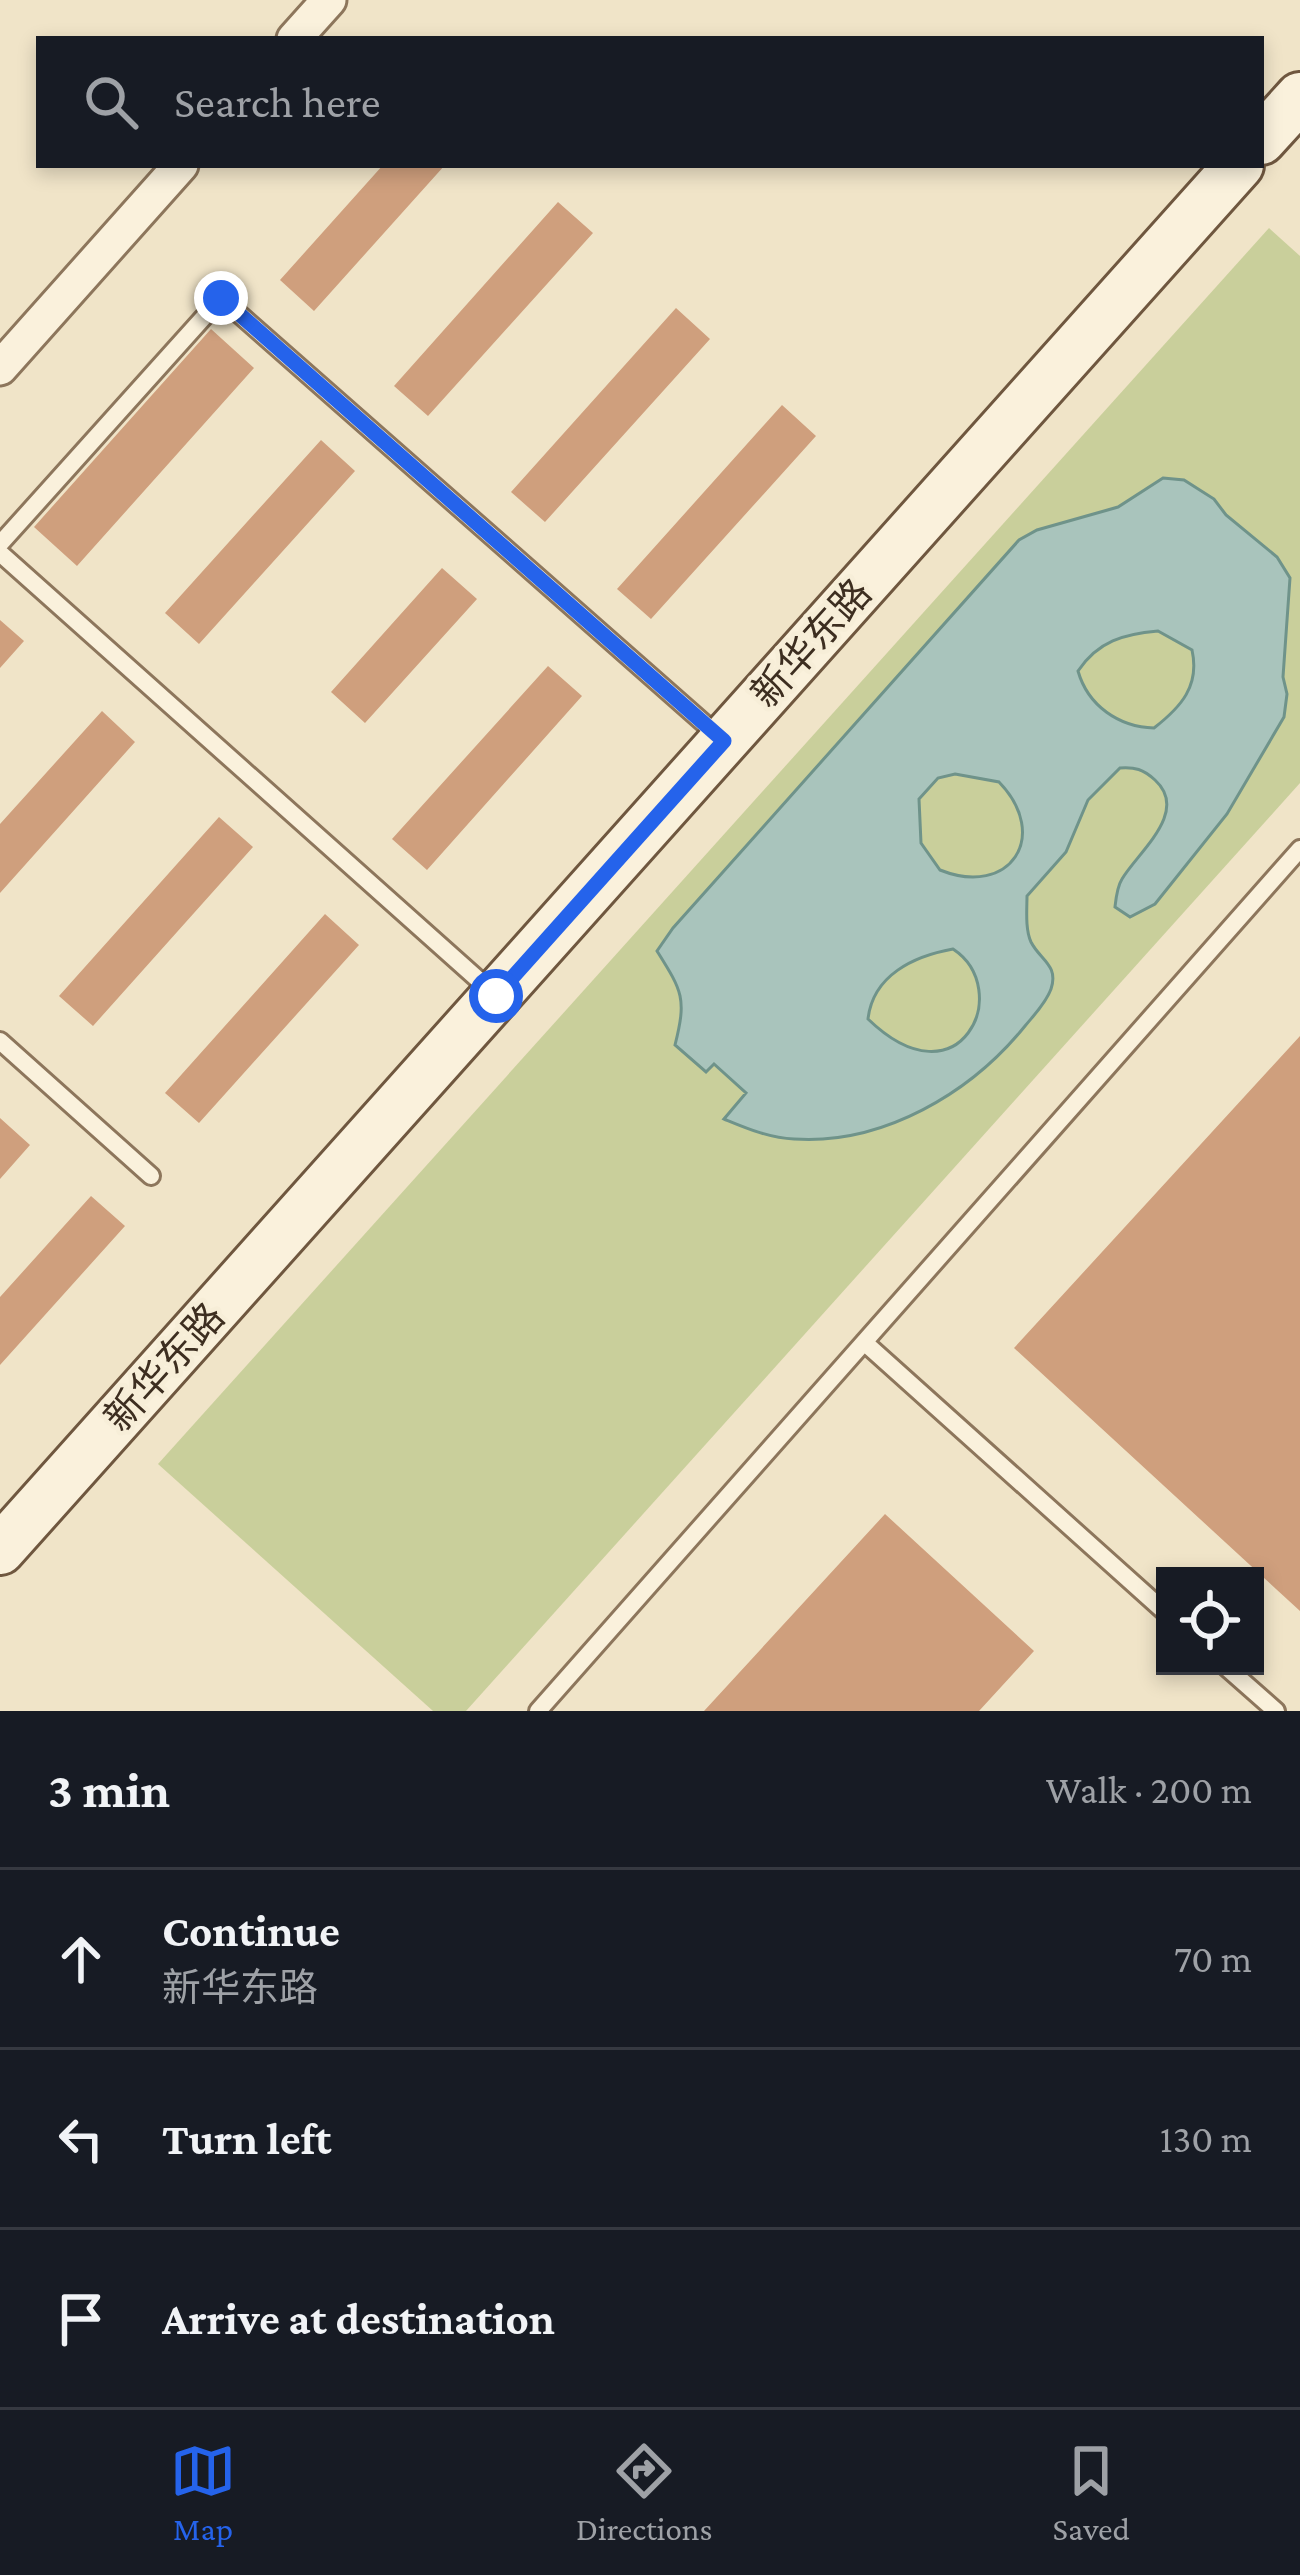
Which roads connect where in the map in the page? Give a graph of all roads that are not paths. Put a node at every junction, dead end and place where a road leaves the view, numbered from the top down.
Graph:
1 (329, 0) edge
2 (297, 36) edge
3 (1300, 97) edge
4 (1264, 137) edge
5 (178, 168) edge
6 (1236, 168) edge
7 (0, 368) edge
8 (0, 548) edge
9 (724, 741) junction
10 (1300, 849) edge
11 (496, 996) junction
12 (0, 1041) edge
13 (151, 1176) dead end
14 (864, 1342) junction
15 (0, 1550) edge
16 (1156, 1604) edge
17 (1236, 1675) edge
18 (538, 1711) edge
19 (1276, 1711) edge

1 - 2 street
3 - 4 main road
5 - 7 street
6 - 9 main road, 新华东路
8 - 9 lane
8 - 11 lane
9 - 11 main road, 新华东路
10 - 14 lane
11 - 15 main road, 新华东路
12 - 13 lane
14 - 16 lane
14 - 18 lane
17 - 19 lane

